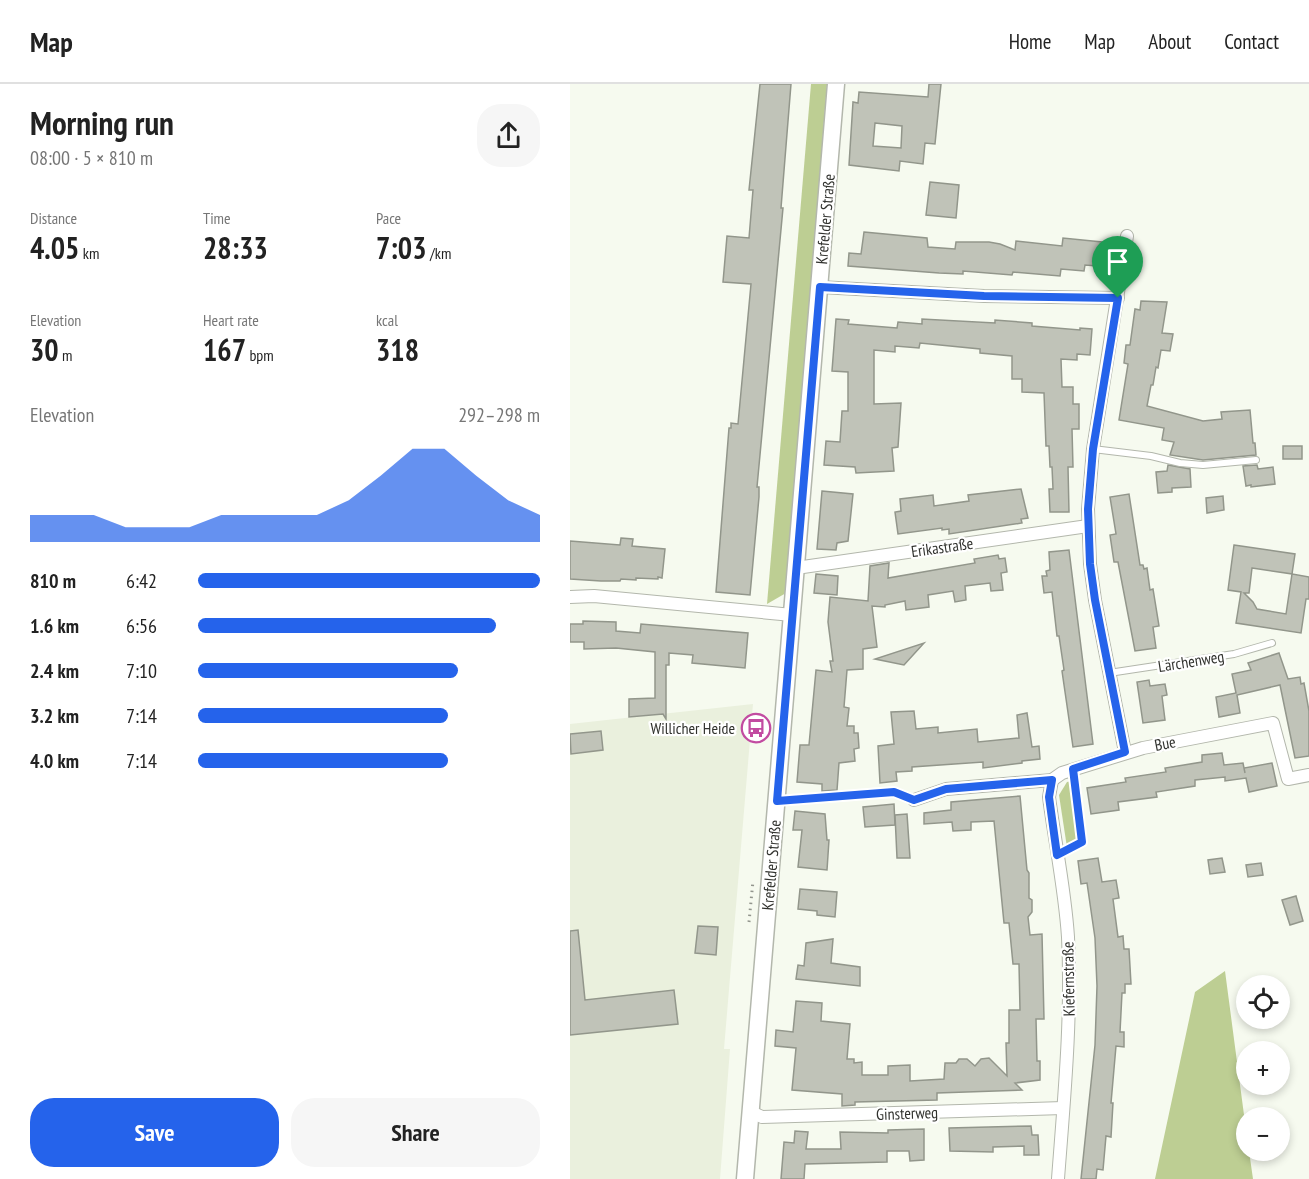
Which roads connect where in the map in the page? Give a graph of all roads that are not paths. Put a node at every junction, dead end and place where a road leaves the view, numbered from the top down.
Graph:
1 (836, 84) edge
2 (1127, 236) dead end
3 (820, 287) junction
4 (1118, 298) junction
5 (1093, 449) junction
6 (1256, 460) dead end
7 (1088, 526) junction
8 (796, 568) junction
9 (570, 597) edge
10 (792, 615) junction
11 (1272, 643) dead end
12 (1108, 673) junction
13 (1125, 752) junction
14 (1309, 775) edge
15 (1052, 780) junction
16 (914, 800) road end
17 (1063, 1108) junction
18 (751, 1112) junction
19 (745, 1179) edge
20 (1058, 1179) edge

1 - 3 main road, Krefelder Straße
2 - 4 street
3 - 4 street
3 - 8 main road, Krefelder Straße
4 - 5 street
5 - 6 lane
5 - 7 street
7 - 8 street, Erikastraße
7 - 12 street
8 - 10 main road, Krefelder Straße
9 - 10 street
10 - 18 main road, Krefelder Straße
11 - 12 lane, Lärchenweg
12 - 13 street
13 - 14 street, Bue
13 - 15 street, Bue
15 - 16 street, Bue
15 - 17 street, Kiefernstraße
17 - 18 street, Ginsterweg
17 - 20 street, Kiefernstraße
18 - 19 main road, Krefelder Straße

